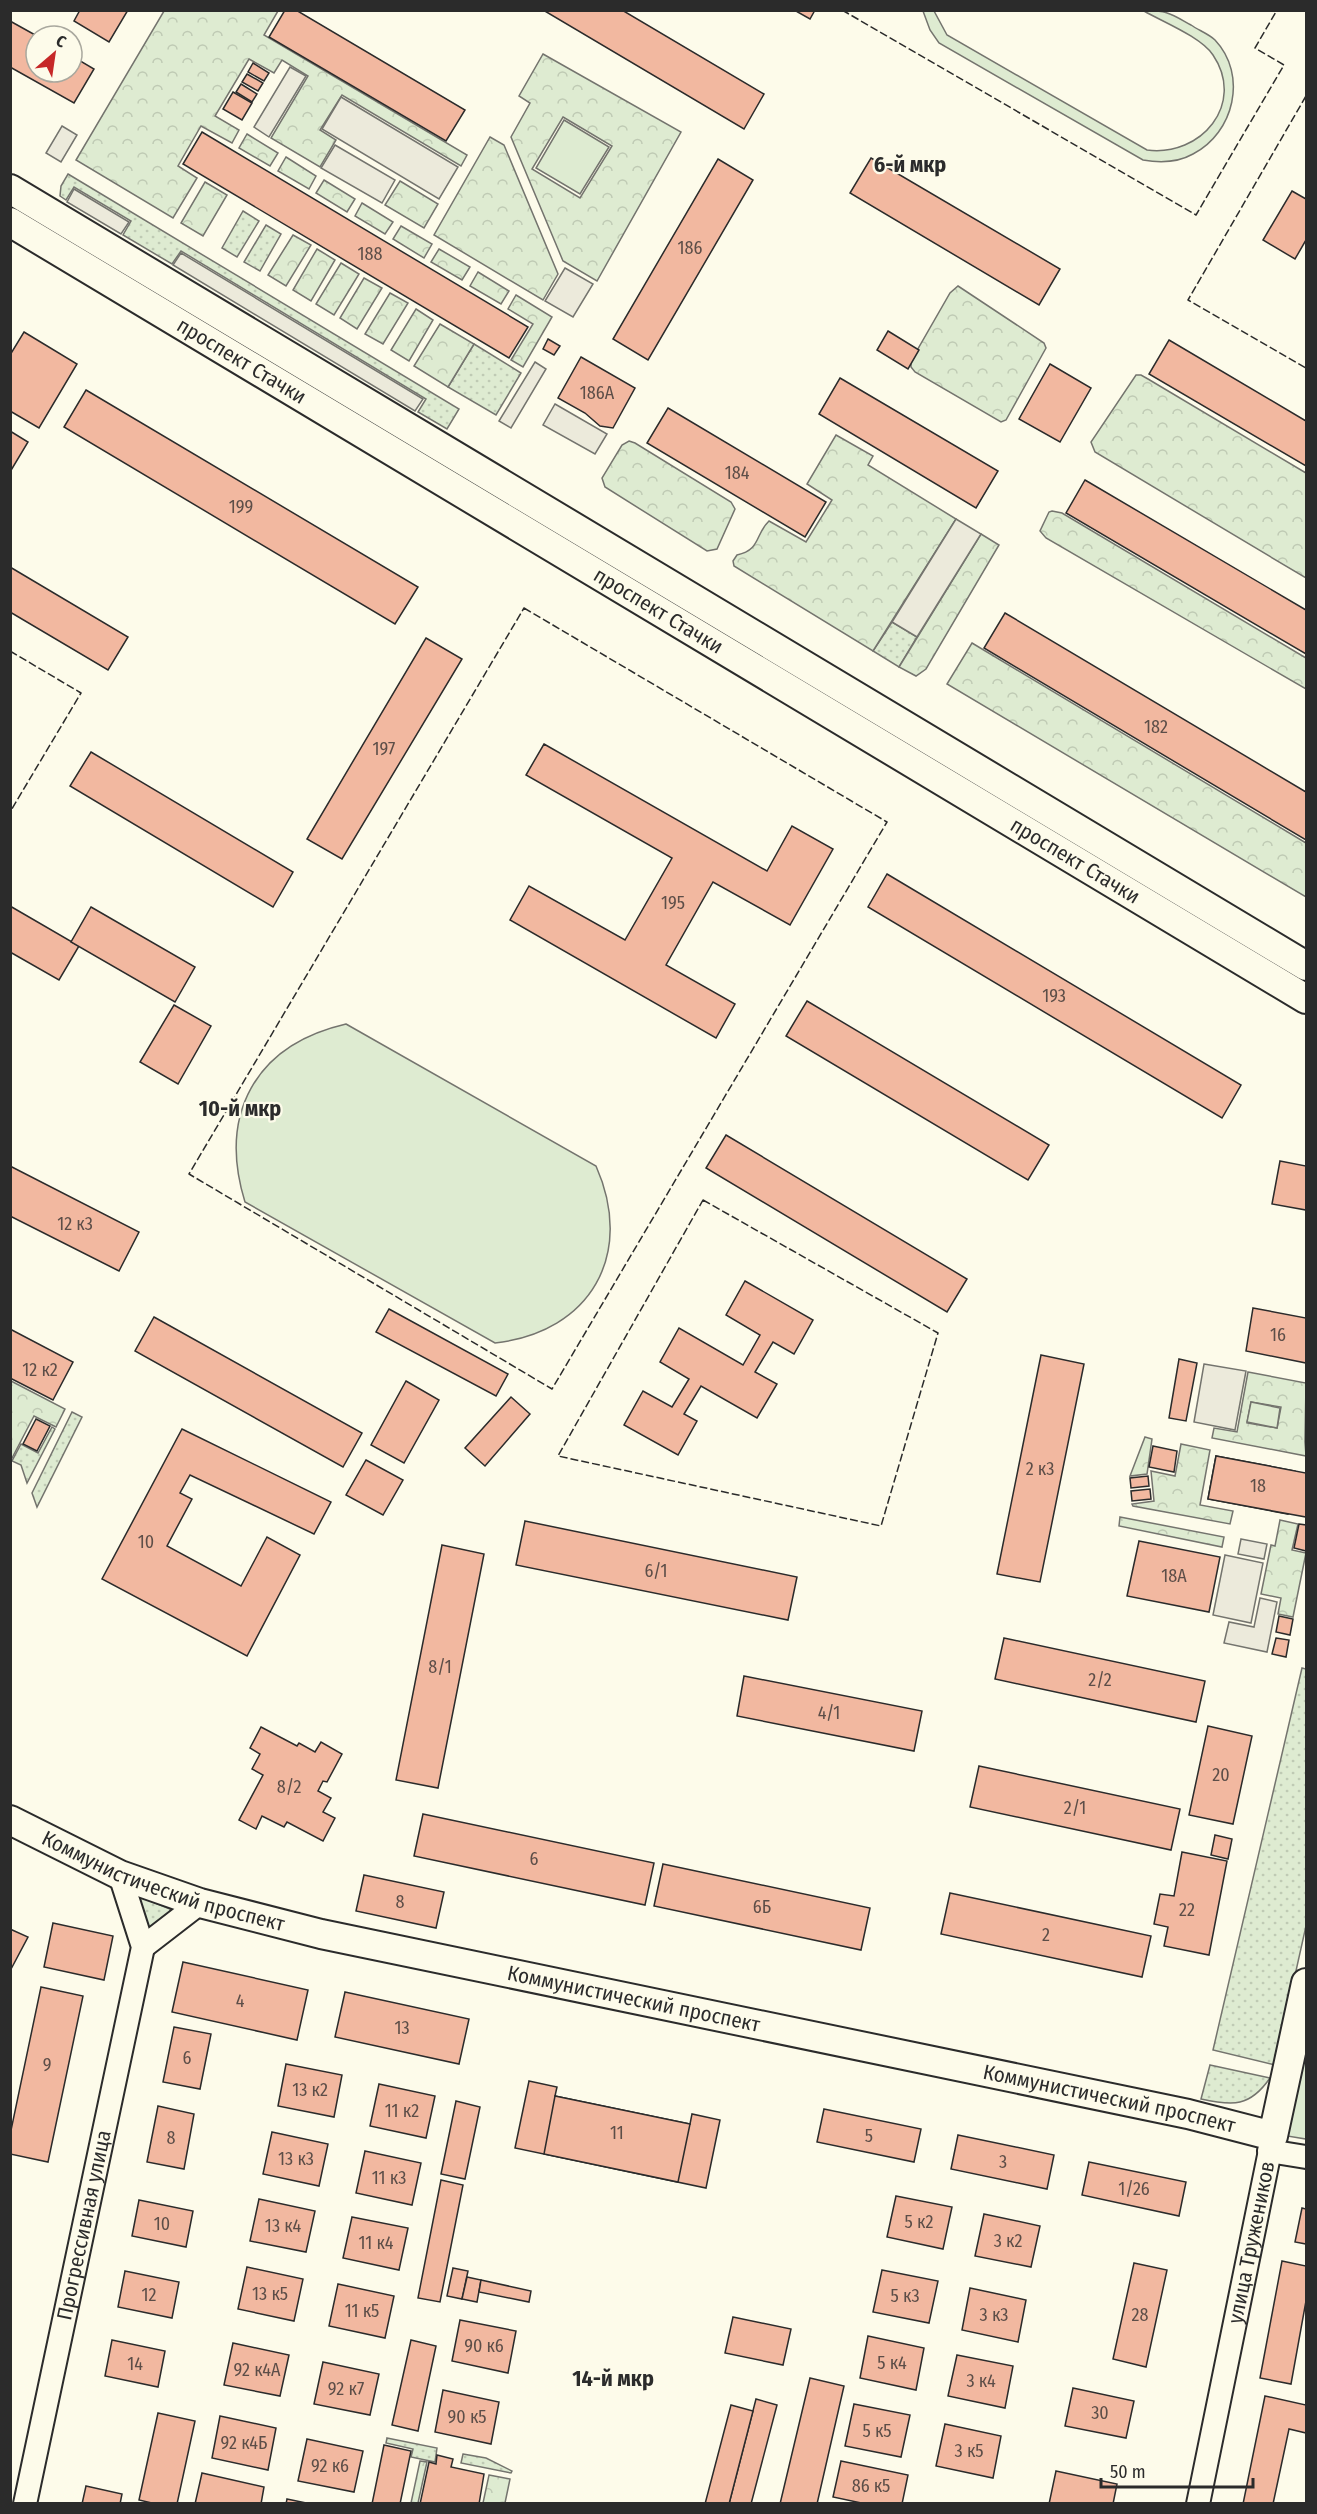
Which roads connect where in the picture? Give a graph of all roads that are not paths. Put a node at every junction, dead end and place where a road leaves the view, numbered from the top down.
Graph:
1 (10, 189) edge
2 (10, 222) edge
3 (601, 542) junction
4 (586, 567) junction
5 (1306, 966) edge
6 (1306, 999) edge
7 (10, 1820) edge
8 (120, 1875) junction
9 (200, 1903) junction
10 (143, 1947) junction
11 (1306, 1983) edge
12 (1271, 2143) junction
13 (1306, 2157) edge
14 (25, 2504) edge
15 (1198, 2504) edge

1 - 3 main road, проспект Стачки
2 - 4 main road, проспект Стачки
3 - 4 main road
3 - 5 main road, проспект Стачки
4 - 6 main road, проспект Стачки
7 - 8 main road, Коммунистический проспект
8 - 9 main road, Коммунистический проспект
8 - 10 street
9 - 10 street
9 - 12 main road, Коммунистический проспект
10 - 14 street, Прогрессивная улица
11 - 12 main road, улица Тружеников
12 - 13 street
12 - 15 street, улица Тружеников

